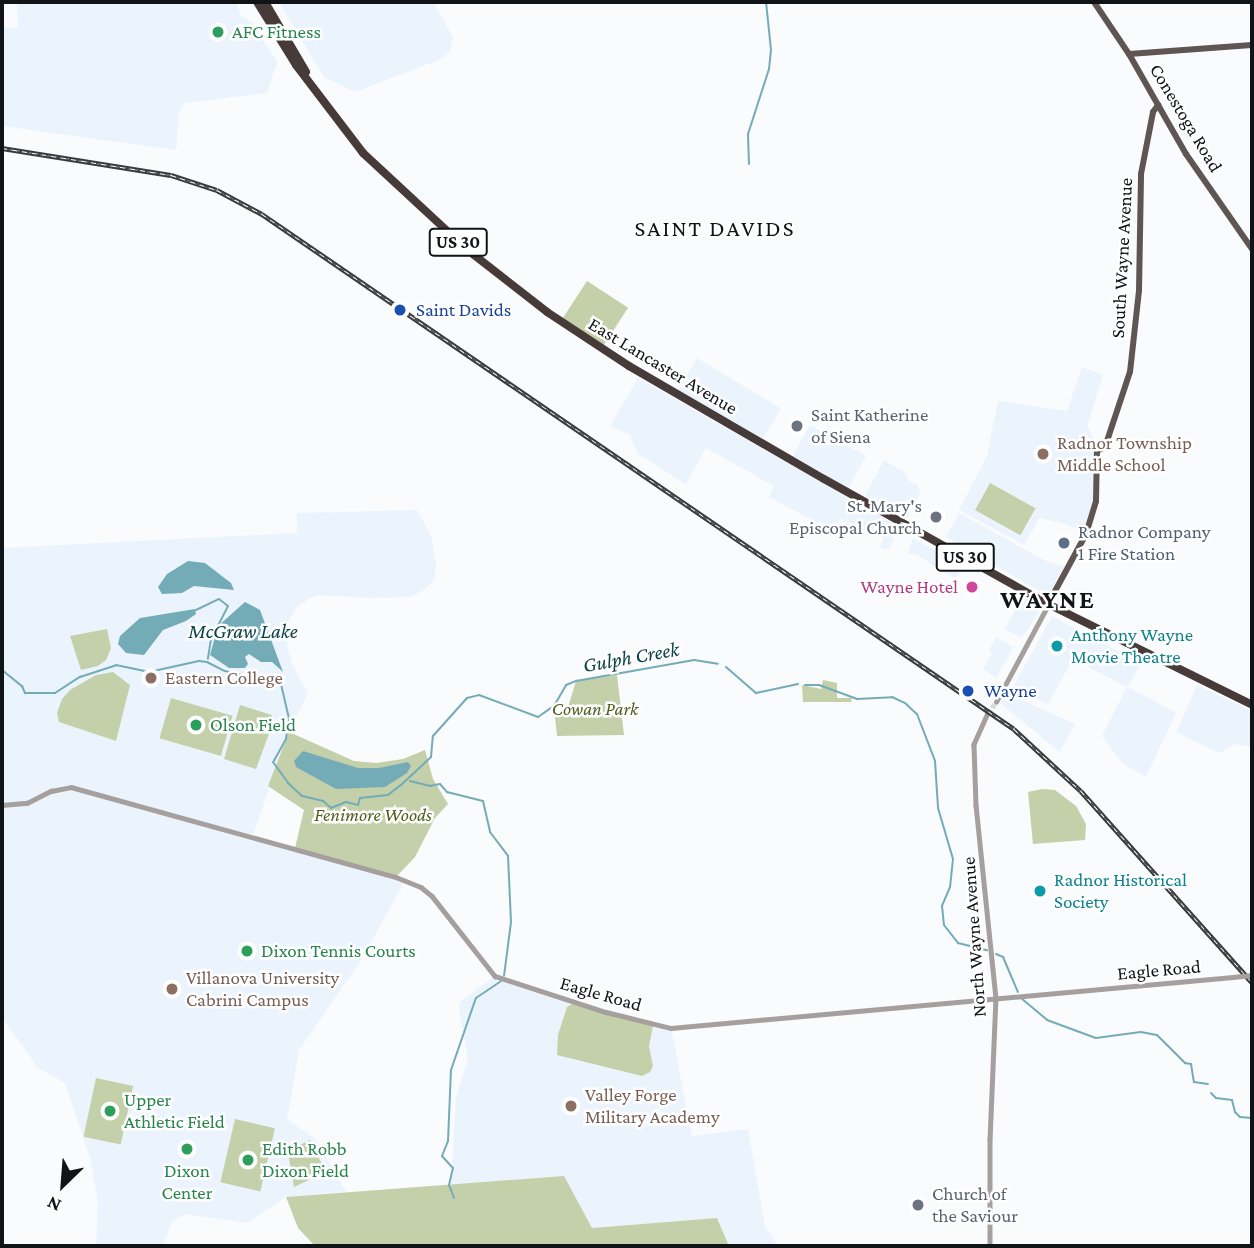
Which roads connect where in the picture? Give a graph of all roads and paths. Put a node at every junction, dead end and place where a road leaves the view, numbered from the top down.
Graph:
1 (257, 2) edge
2 (265, 2) edge
3 (1094, 2) edge
4 (1252, 45) edge
5 (1129, 54) junction
6 (313, 87) junction
7 (1158, 105) junction
8 (1252, 249) edge
9 (1048, 604) junction
10 (996, 702) tunnel mouth
11 (1252, 705) edge
12 (988, 713) tunnel mouth
13 (2, 804) edge
14 (1252, 975) edge
15 (996, 997) junction
16 (990, 1246) edge

1 - 6 highway, East Lancaster Avenue / US 30
2 - 6 highway, East Lancaster Avenue / US 30
3 - 5 main road, Conestoga Road
4 - 5 main road
5 - 7 main road, Conestoga Road
6 - 9 highway, East Lancaster Avenue / US 30
7 - 8 main road, Conestoga Road
7 - 9 main road, South Wayne Avenue
9 - 10 street
9 - 11 highway, US 30
12 - 15 street, North Wayne Avenue
13 - 15 street, Eagle Road
14 - 15 street, Eagle Road, bridge
15 - 16 street, North Wayne Avenue

